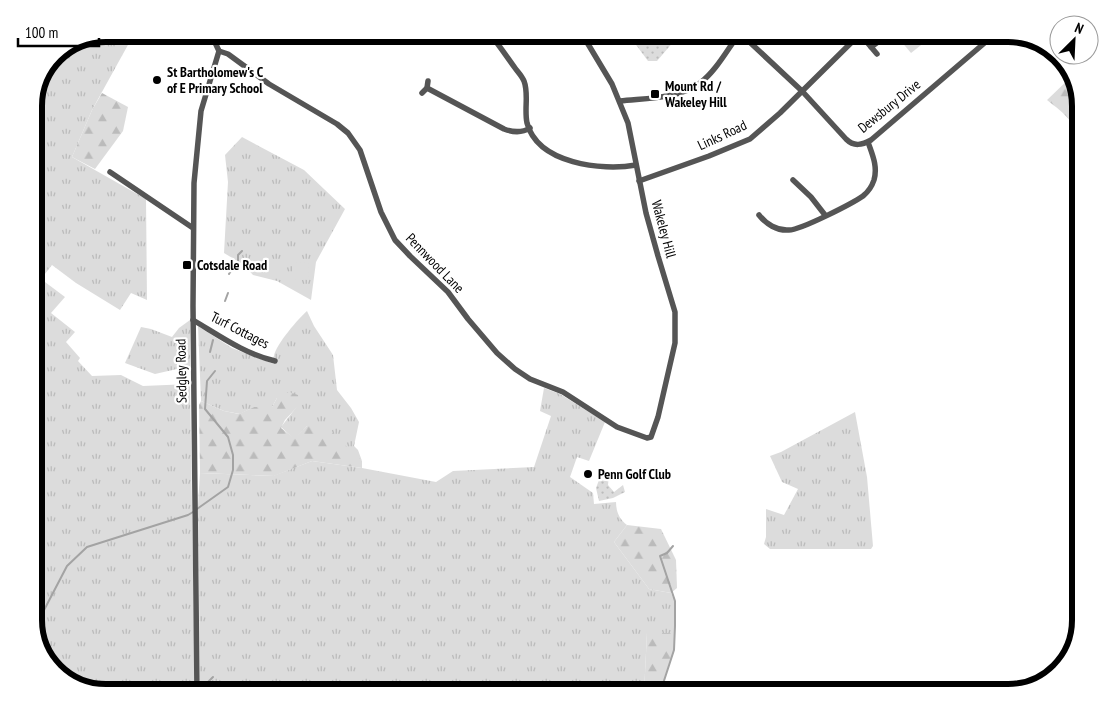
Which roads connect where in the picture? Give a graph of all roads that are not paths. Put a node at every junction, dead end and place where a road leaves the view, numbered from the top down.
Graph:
1 (215, 43) edge
2 (497, 43) edge
3 (587, 43) edge
4 (733, 43) edge
5 (750, 43) edge
6 (851, 43) edge
7 (868, 43) edge
8 (877, 43) edge
9 (984, 43) edge
10 (871, 47) junction
11 (219, 51) junction
12 (877, 54) dead end
13 (428, 81) dead end
14 (428, 88) junction
15 (802, 91) junction
16 (422, 93) dead end
17 (620, 101) junction
18 (530, 128) junction
19 (868, 142) junction
20 (636, 165) junction
21 (110, 172) dead end
22 (793, 180) dead end
23 (639, 181) junction
24 (759, 215) dead end
25 (825, 215) junction
26 (193, 228) junction
27 (193, 320) junction
28 (275, 361) dead end
29 (651, 437) joint
30 (197, 684) edge

1 - 11 street
2 - 18 street
3 - 17 street, Wakeley Hill
4 - 17 street
5 - 15 street
6 - 15 street, Links Road
7 - 10 street
8 - 10 street
9 - 19 street, Dewsbury Drive
10 - 12 street
11 - 26 street, Sedgley Road
11 - 29 street, Pennwood Lane
13 - 14 street
14 - 16 street
14 - 18 street
15 - 19 street, Dewsbury Drive
15 - 23 street, Links Road
17 - 20 street, Wakeley Hill
18 - 20 street
19 - 25 street
20 - 23 street, Wakeley Hill
21 - 26 street
22 - 25 street
23 - 29 street, Wakeley Hill
24 - 25 street
26 - 27 street, Sedgley Road
27 - 28 street, Turf Cottages
27 - 30 street, Sedgley Road

